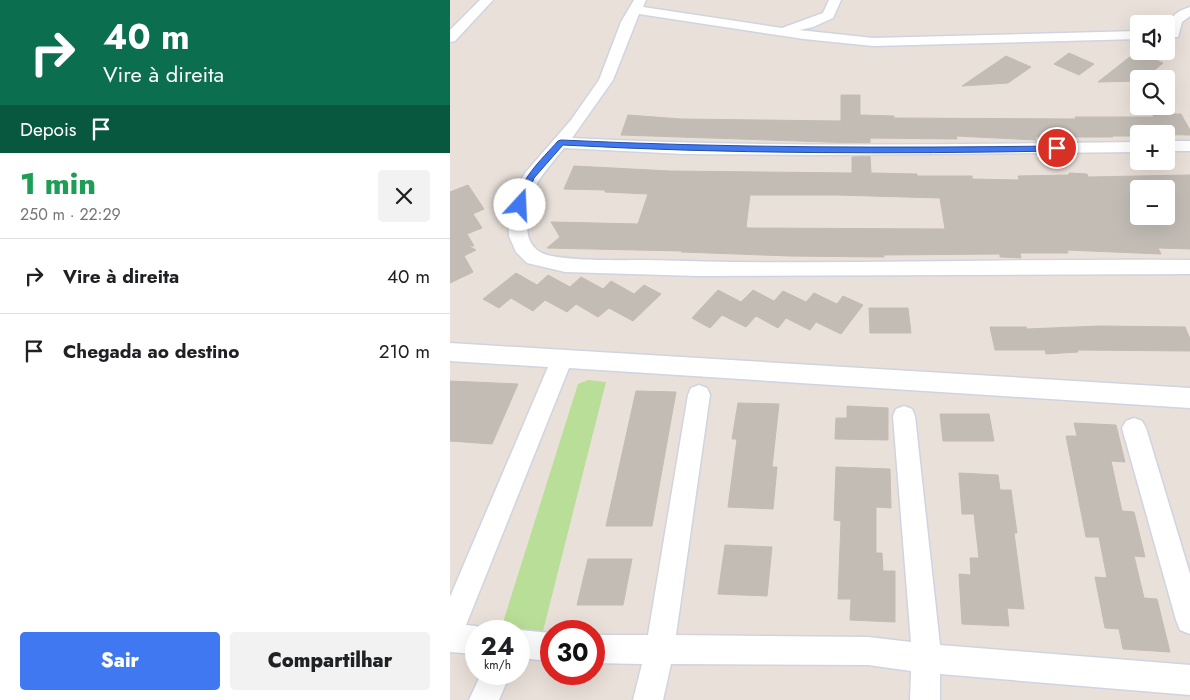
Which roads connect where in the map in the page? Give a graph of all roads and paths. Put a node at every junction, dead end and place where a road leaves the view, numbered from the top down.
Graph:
1 (487, 0) edge
2 (836, 0) edge
3 (638, 5) edge
4 (1190, 11) edge
5 (828, 15) junction
6 (1175, 21) edge
7 (775, 31) junction
8 (1130, 35) edge
9 (1175, 37) edge
10 (450, 38) edge
11 (860, 41) junction
12 (1187, 43) dead end
13 (561, 142) junction
14 (1175, 146) edge
15 (1190, 146) edge
16 (1130, 147) edge
17 (1190, 267) edge
18 (450, 352) edge
19 (562, 360) junction
20 (700, 395) dead end
21 (1190, 398) edge
22 (904, 416) dead end
23 (1134, 428) dead end
24 (1190, 620) edge
25 (450, 630) edge
26 (450, 638) edge
27 (465, 639) edge
28 (605, 649) edge
29 (660, 649) junction
30 (926, 658) junction
31 (1190, 680) edge
32 (491, 685) edge
33 (484, 700) edge
34 (648, 700) edge
35 (925, 700) edge

1 - 10 street
2 - 5 street
3 - 7 street
3 - 13 street
4 - 6 street
5 - 7 street
5 - 11 street
7 - 11 street
8 - 11 street
9 - 12 street
13 - 16 street
13 - 17 street
14 - 15 street
18 - 19 street
19 - 21 street
19 - 25 street
20 - 29 street
22 - 30 street
23 - 24 street
26 - 27 street
28 - 29 street
29 - 30 street
29 - 34 street
30 - 31 street
30 - 35 street
32 - 33 street

